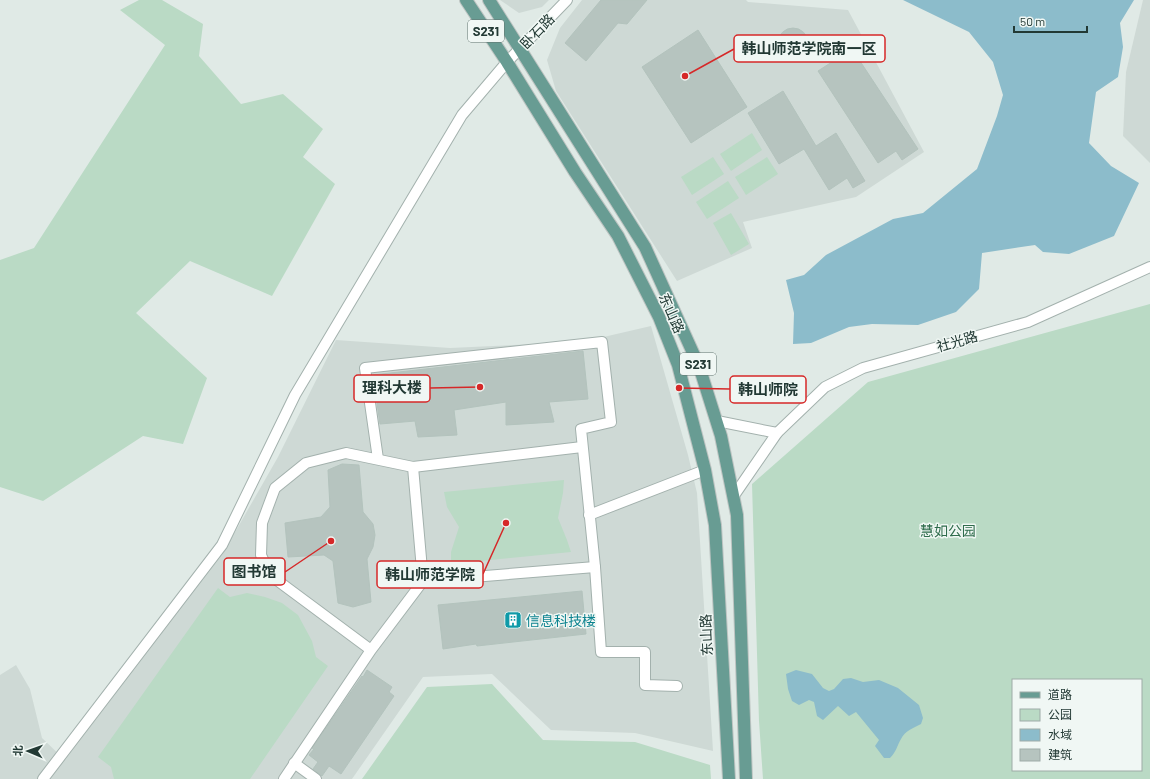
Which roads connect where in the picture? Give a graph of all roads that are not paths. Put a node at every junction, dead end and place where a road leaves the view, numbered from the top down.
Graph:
1 (466, 0) edge
2 (488, 0) edge
3 (567, 0) edge
4 (520, 49) junction
5 (507, 62) junction
6 (1150, 267) edge
7 (717, 421) junction
8 (777, 433) junction
9 (582, 447) junction
10 (378, 460) junction
11 (413, 467) junction
12 (705, 470) junction
13 (733, 497) junction
14 (589, 515) junction
15 (595, 567) junction
16 (423, 581) junction
17 (372, 650) junction
18 (677, 686) dead end
19 (294, 763) junction
20 (43, 779) edge
21 (284, 779) edge
22 (316, 779) edge
23 (729, 779) edge
24 (746, 779) edge

1 - 5 main road, 东山路 / S231
2 - 4 main road, 东山路 / S231
3 - 4 street, 卧石路
4 - 5 street, 卧石路
4 - 7 main road, 东山路 / S231
5 - 12 main road, 东山路 / S231
5 - 20 street, 卧石路
6 - 8 street, 社光路
7 - 8 street
7 - 13 main road, 东山路 / S231
8 - 13 street, 社光路
9 - 10 street
9 - 11 street
9 - 14 street
10 - 11 street
10 - 17 street
11 - 16 street
12 - 14 street
12 - 23 main road, 东山路 / S231
13 - 24 main road, 东山路 / S231
14 - 15 street
15 - 16 street
15 - 18 street
16 - 17 street
17 - 19 street
19 - 21 street
19 - 22 street

